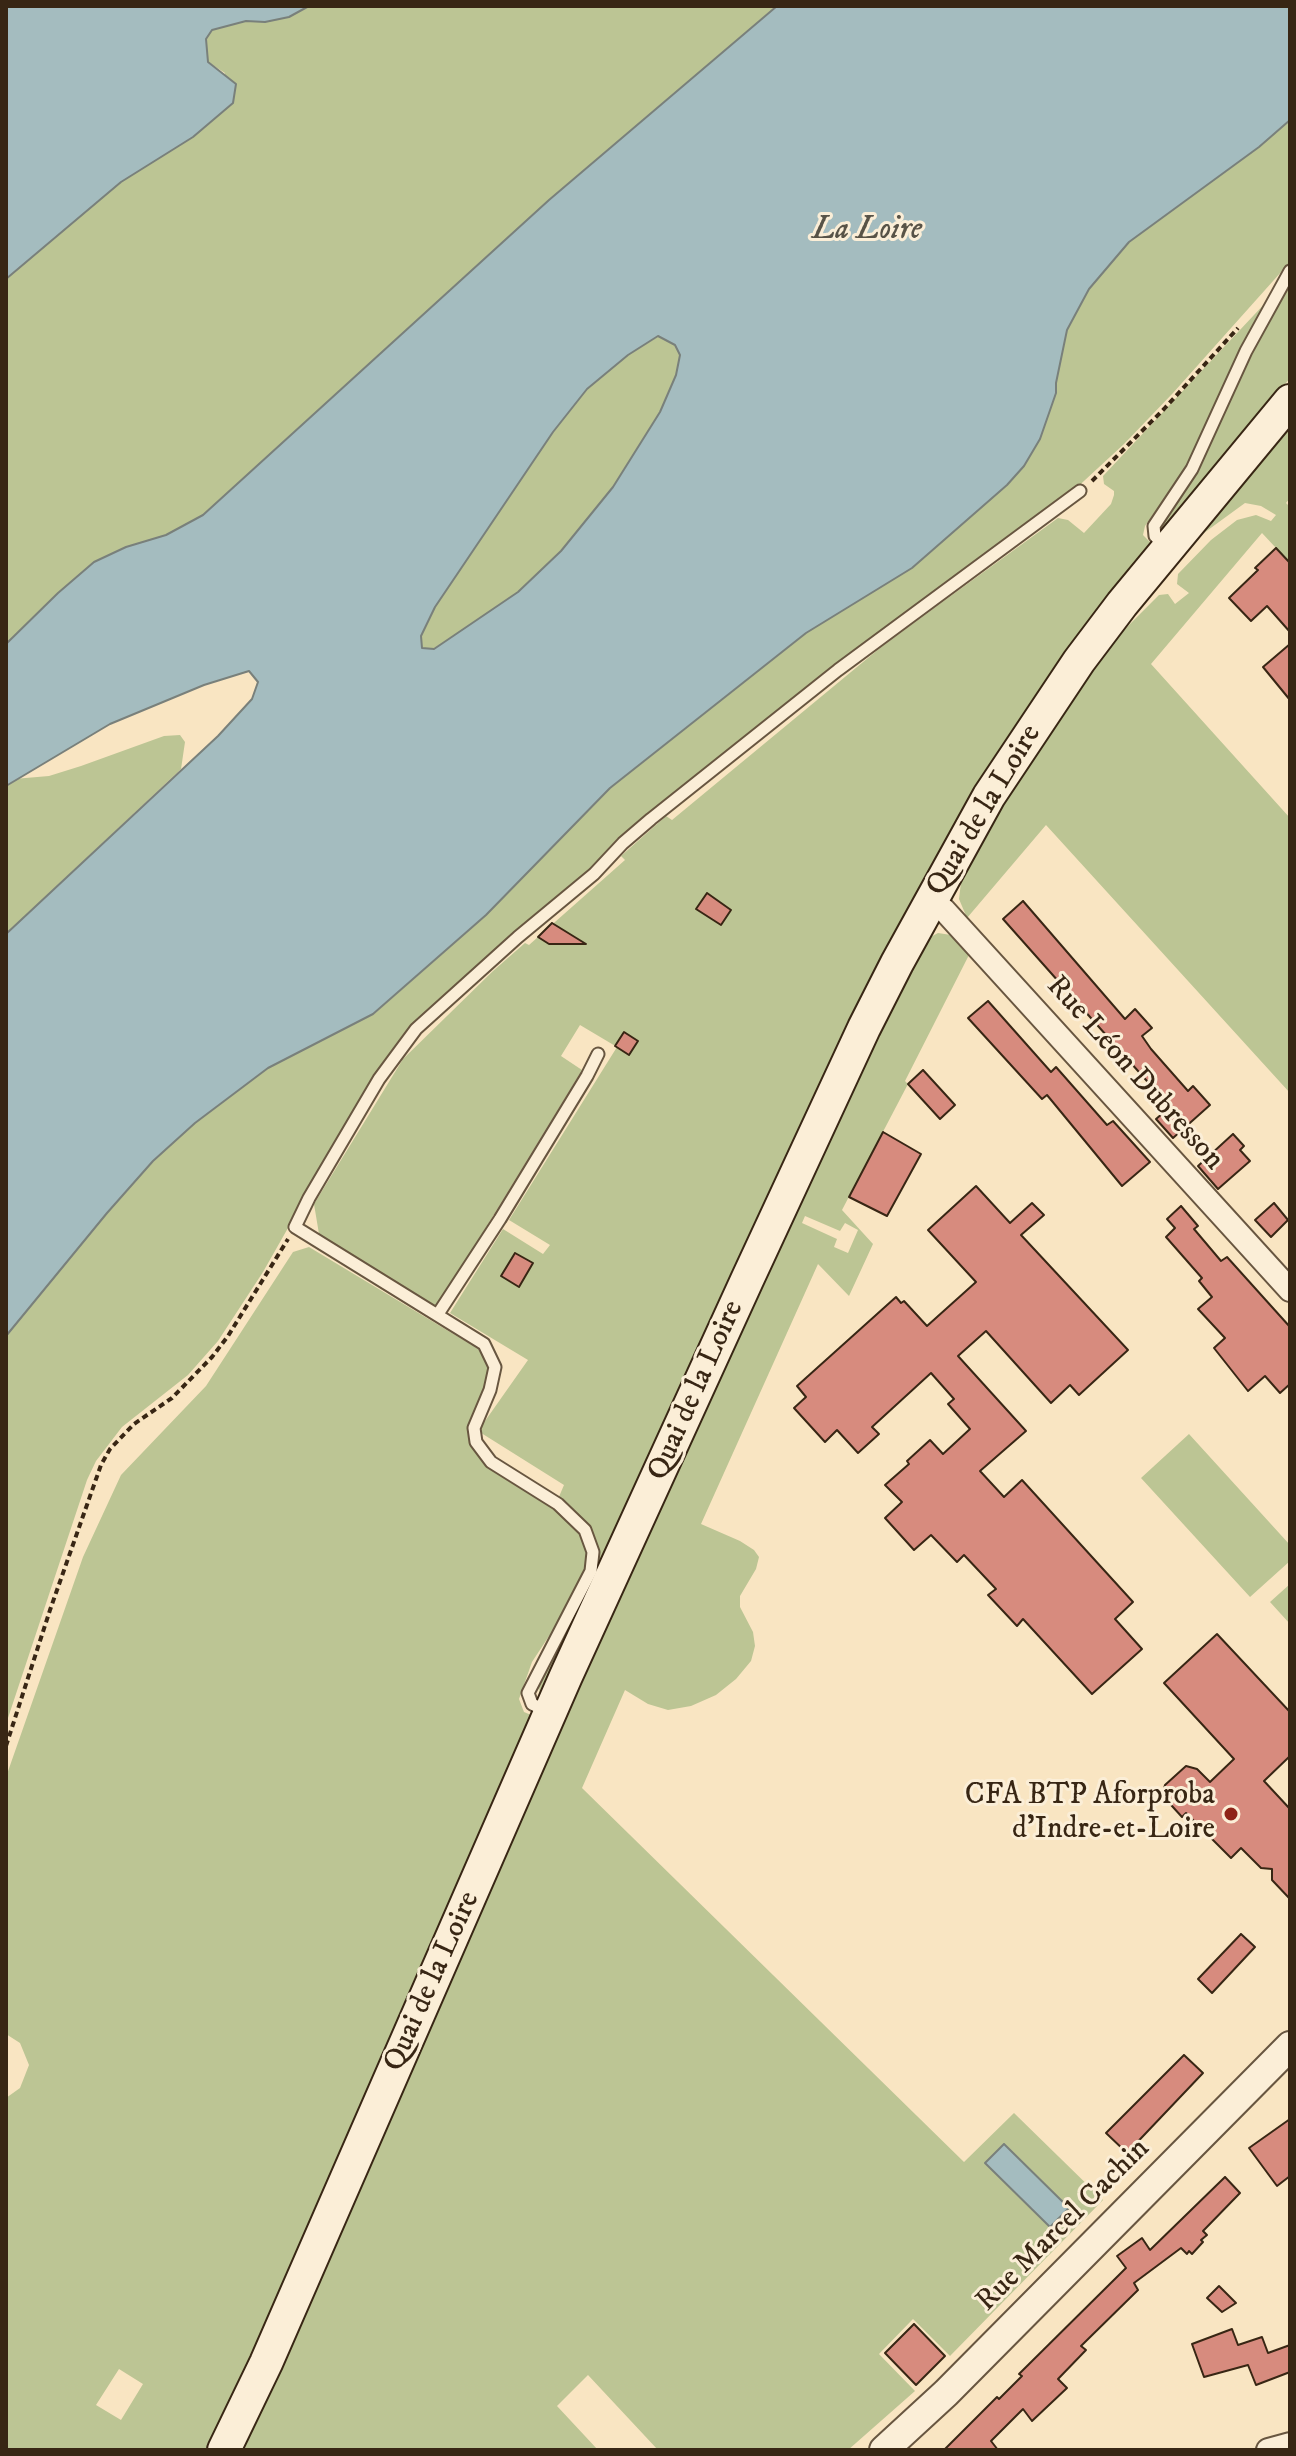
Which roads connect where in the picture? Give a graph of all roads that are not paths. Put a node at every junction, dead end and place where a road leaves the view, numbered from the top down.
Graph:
1 (1290, 271) edge
2 (1290, 401) edge
3 (1080, 491) road end
4 (1167, 549) junction
5 (930, 901) junction
6 (598, 1054) dead end
7 (1290, 1290) edge
8 (438, 1314) junction
9 (551, 1713) junction
10 (1290, 2046) edge
11 (1290, 2444) edge
12 (224, 2450) edge
13 (884, 2450) edge
14 (1268, 2450) edge

1 - 4 lane
2 - 4 main road, Quai de la Loire
3 - 8 lane
4 - 5 main road, Quai de la Loire
5 - 7 street, Rue Léon Dubresson
5 - 9 main road, Quai de la Loire
6 - 8 lane
8 - 9 lane
9 - 12 main road, Quai de la Loire
10 - 13 street, Rue Marcel Cachin
11 - 14 street

